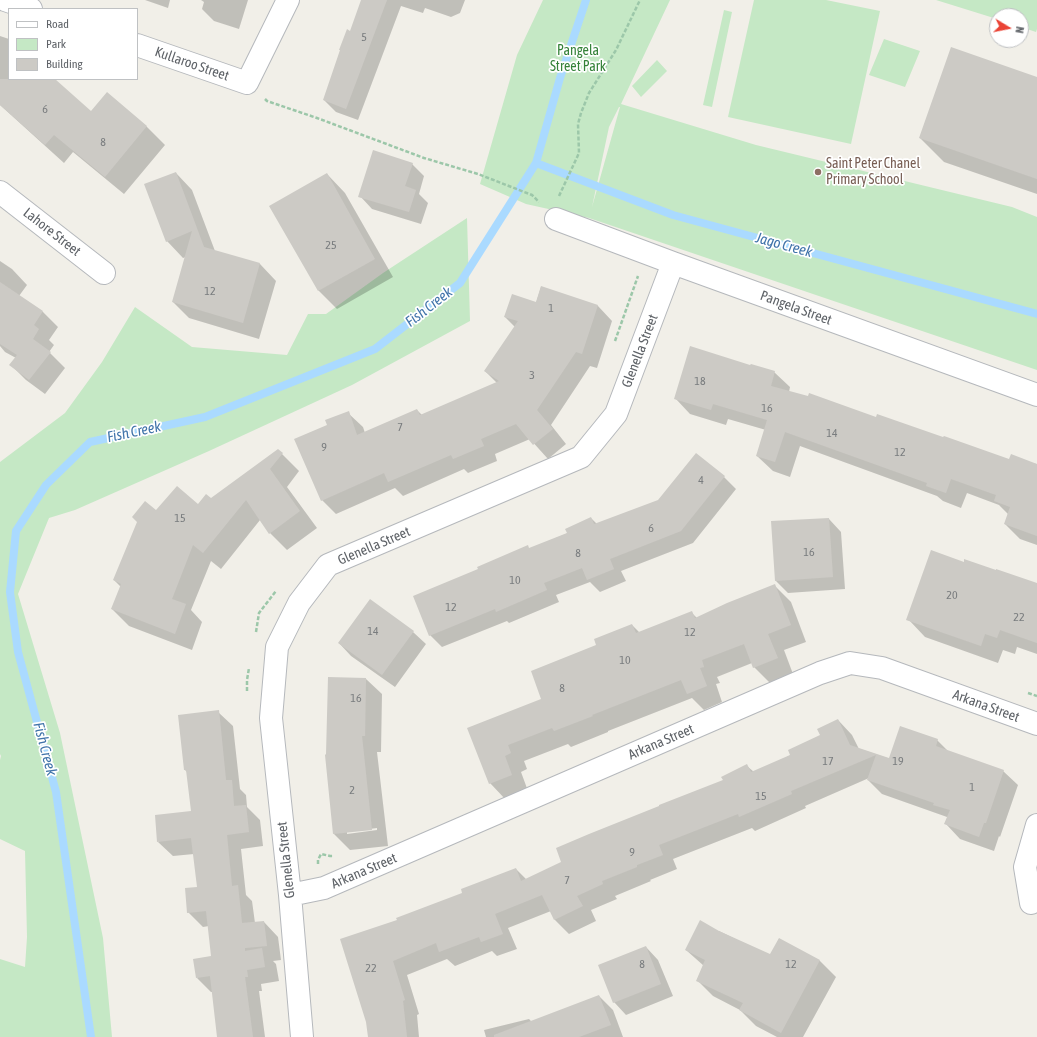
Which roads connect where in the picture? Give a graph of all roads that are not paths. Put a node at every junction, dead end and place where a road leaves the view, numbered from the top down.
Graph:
1 (5, 0) edge
2 (288, 0) edge
3 (28, 8) edge
4 (138, 45) edge
5 (0, 192) edge
6 (556, 220) dead end
7 (673, 263) junction
8 (104, 273) dead end
9 (1037, 395) edge
10 (1037, 724) edge
11 (1037, 825) edge
12 (290, 895) junction
13 (1031, 903) dead end
14 (302, 1037) edge

1 - 3 street
2 - 4 street, Kullaroo Street
5 - 8 street, Lahore Street
6 - 7 street, Pangela Street
7 - 9 street, Pangela Street
7 - 12 street, Glenella Street
10 - 12 street, Arkana Street
11 - 13 street
12 - 14 street, Glenella Street

